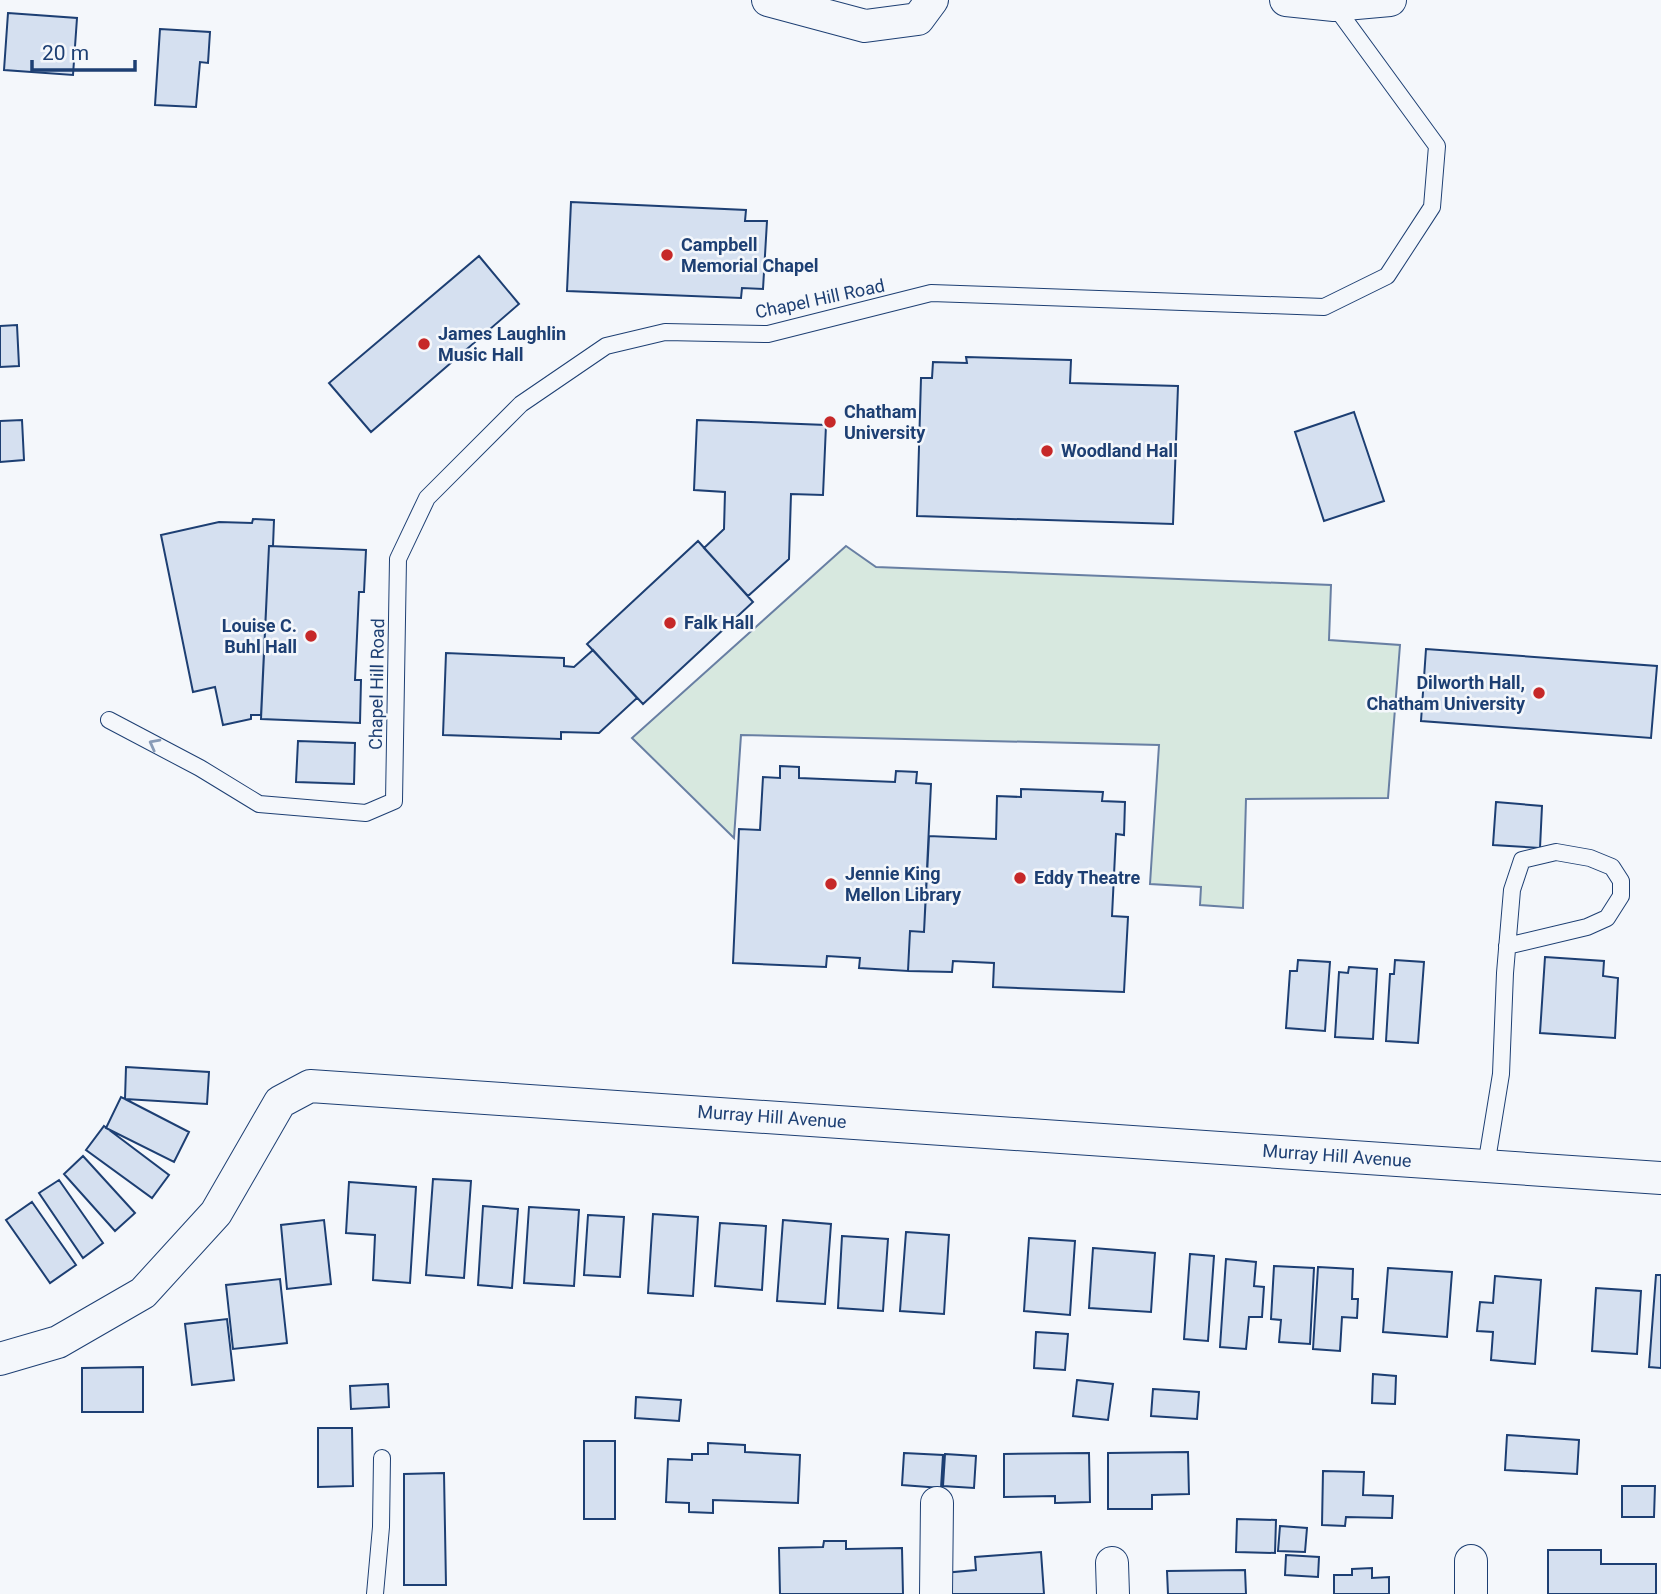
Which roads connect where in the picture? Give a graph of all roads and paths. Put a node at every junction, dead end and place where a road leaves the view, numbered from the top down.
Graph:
1 (768, 0) edge
2 (932, 0) edge
3 (1286, 0) edge
4 (1390, 0) edge
5 (1334, 5) junction
6 (109, 720) dead end
7 (1507, 946) junction
8 (1486, 1166) junction
9 (1661, 1178) edge
10 (0, 1359) edge
11 (382, 1458) dead end
12 (937, 1503) dead end
13 (1471, 1561) dead end
14 (1112, 1563) dead end
15 (375, 1594) edge
16 (936, 1594) edge
17 (1113, 1594) edge
18 (1471, 1594) edge

1 - 2 street
3 - 5 street
4 - 5 street
5 -> 6 lane, Chapel Hill Road
7 - 7 lane
7 - 8 lane
8 - 9 street, Murray Hill Avenue
8 - 10 street, Murray Hill Avenue
11 - 15 lane
12 - 16 street
13 - 18 street
14 - 17 street

